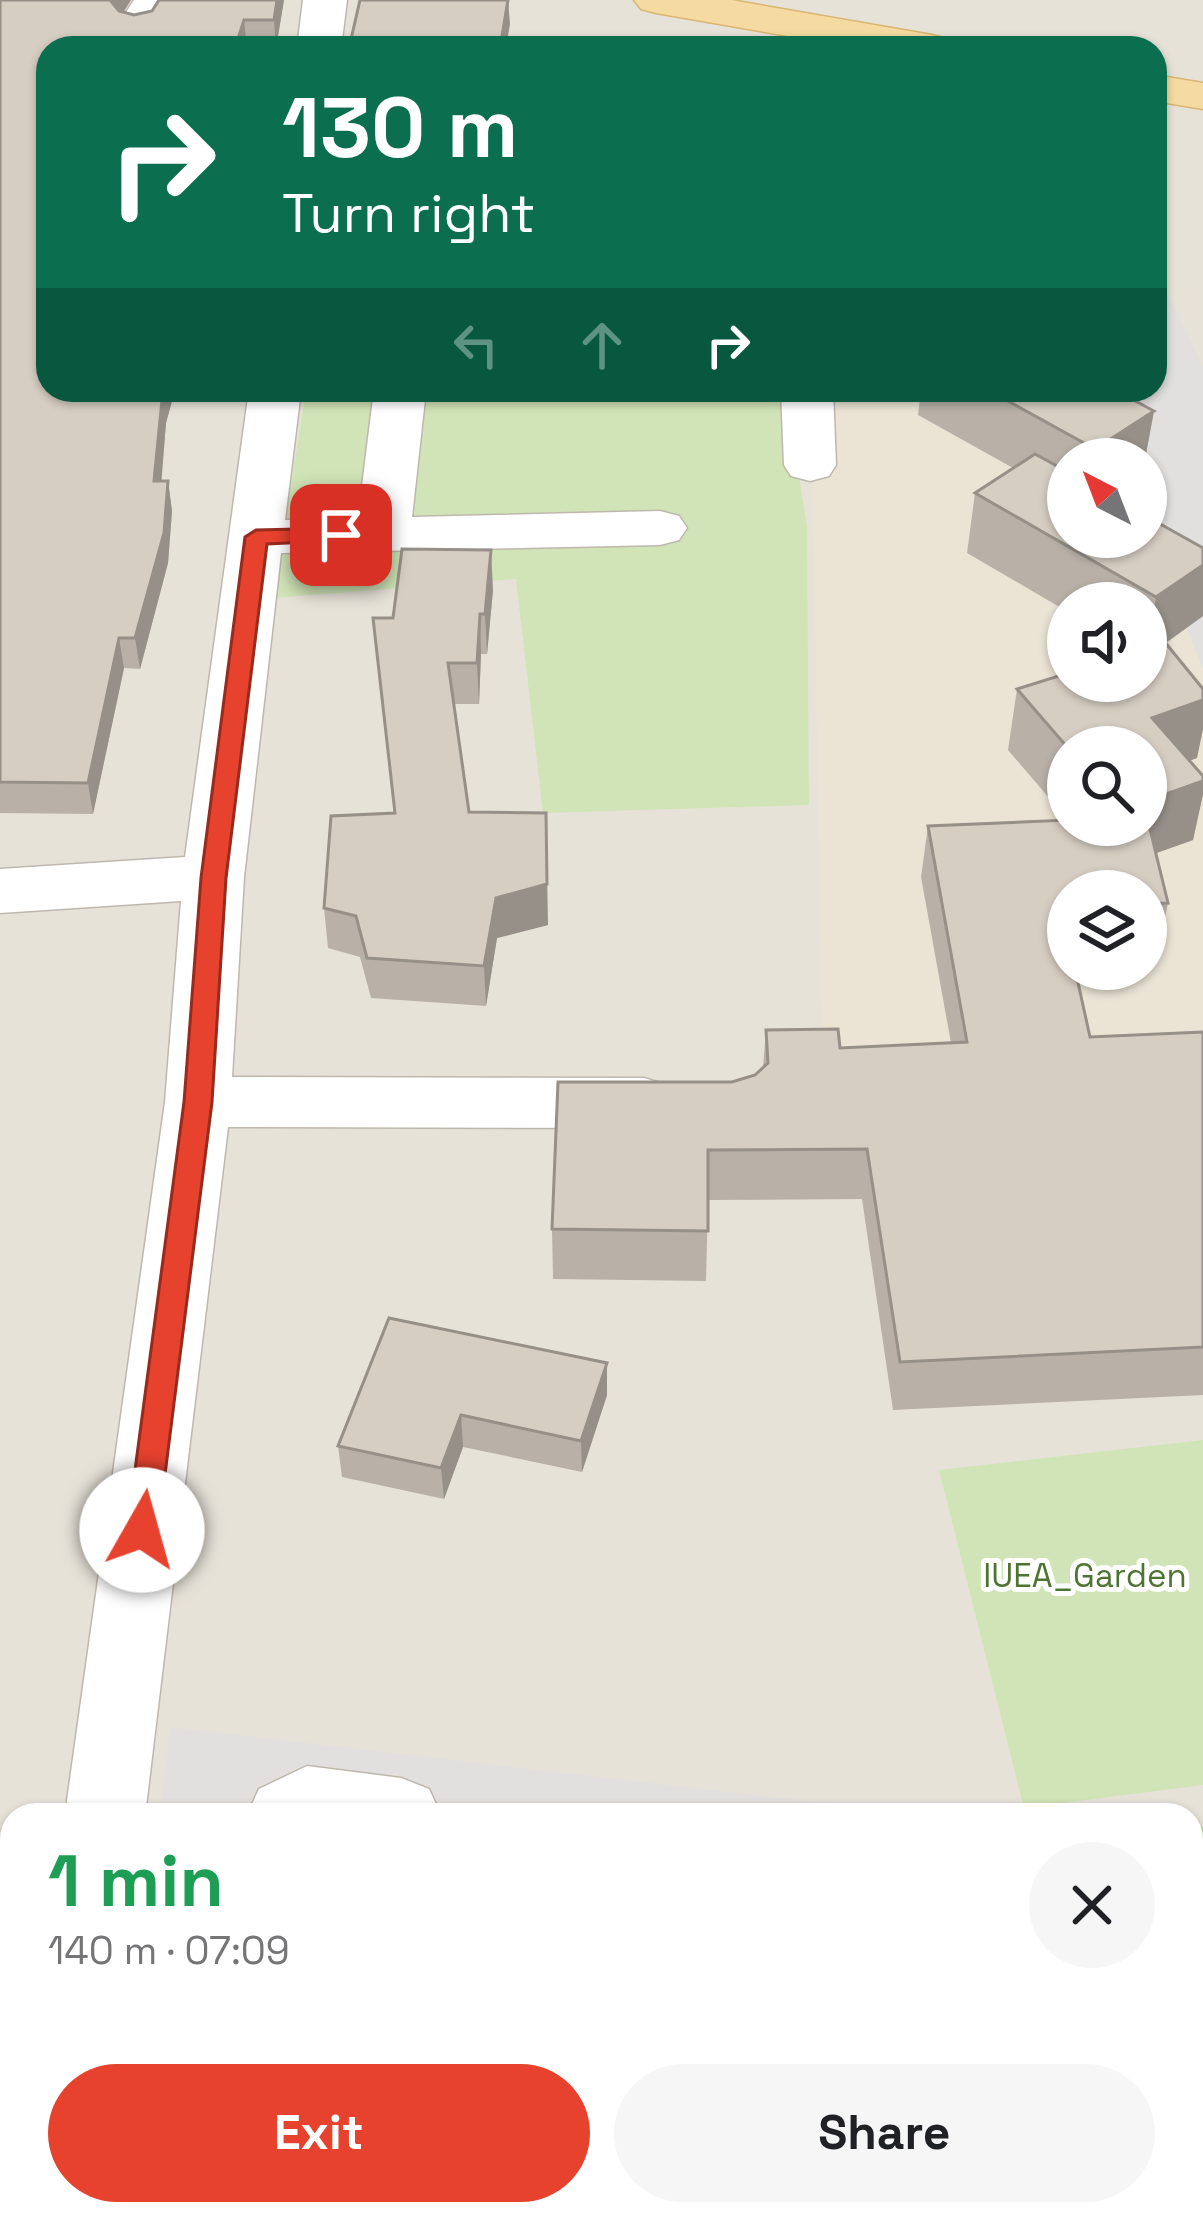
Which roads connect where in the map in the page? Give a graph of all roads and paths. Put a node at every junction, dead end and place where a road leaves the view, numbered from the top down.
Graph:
1 (325, 0) edge
2 (656, 0) edge
3 (320, 36) edge
4 (794, 36) edge
5 (1167, 90) edge
6 (1203, 96) edge
7 (273, 402) edge
8 (399, 402) edge
9 (807, 402) edge
10 (810, 465) dead end
11 (660, 528) dead end
12 (383, 534) junction
13 (256, 537) junction
14 (213, 878) junction
15 (0, 891) edge
16 (198, 1102) junction
17 (705, 1103) edge
18 (107, 1803) edge

1 - 3 street
2 - 4 main road
5 - 6 main road
7 - 13 street
8 - 12 street
9 - 10 street
11 - 12 street
12 - 13 street
13 - 14 street
14 - 15 street
14 - 16 street
16 - 17 street
16 - 18 street

